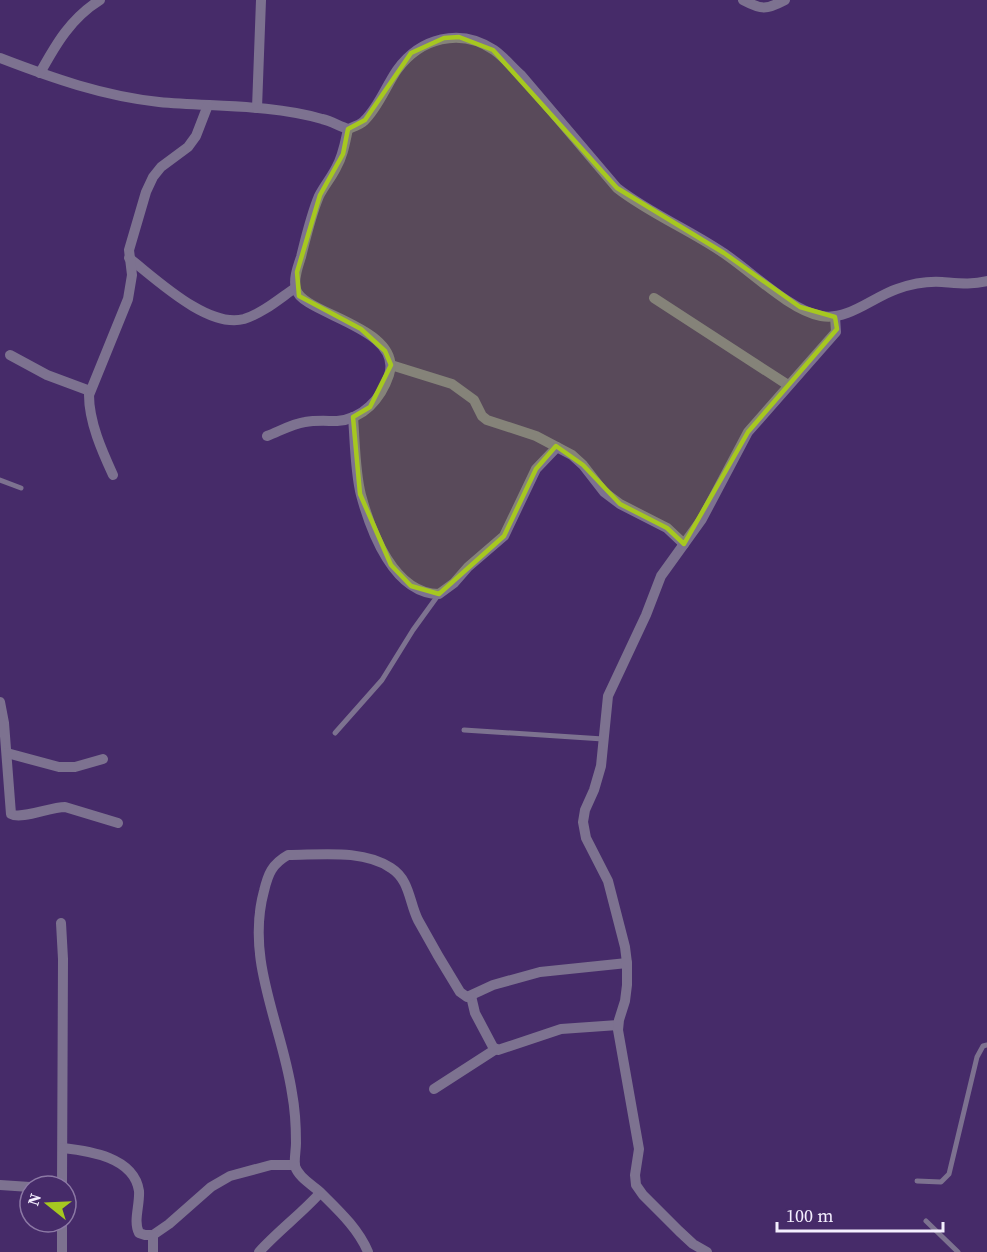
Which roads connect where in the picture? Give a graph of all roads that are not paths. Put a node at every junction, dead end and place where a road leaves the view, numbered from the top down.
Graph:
1 (100, 0) edge
2 (261, 0) edge
3 (743, 0) edge
4 (785, 0) edge
5 (0, 58) edge
6 (40, 74) junction
7 (208, 105) junction
8 (257, 108) junction
9 (348, 129) junction
10 (129, 258) junction
11 (987, 281) edge
12 (295, 288) junction
13 (654, 298) dead end
14 (835, 317) junction
15 (10, 356) dead end
16 (391, 365) junction
17 (788, 385) junction
18 (90, 391) junction
19 (353, 417) junction
20 (267, 435) dead end
21 (557, 447) junction
22 (113, 475) dead end
23 (0, 480) edge
24 (21, 488) dead end
25 (684, 544) junction
26 (439, 594) junction
27 (0, 702) edge
28 (464, 730) dead end
29 (335, 733) dead end
30 (603, 739) junction
31 (7, 753) junction
32 (103, 759) dead end
33 (118, 823) dead end
34 (61, 923) dead end
35 (627, 963) junction
36 (471, 996) junction
37 (618, 1025) junction
38 (987, 1045) edge
39 (496, 1049) junction
40 (434, 1089) dead end
41 (63, 1148) junction
42 (295, 1165) junction
43 (62, 1174) edge
44 (917, 1181) dead end
45 (0, 1185) edge
46 (18, 1186) edge
47 (320, 1193) junction
48 (926, 1221) dead end
49 (62, 1234) edge
50 (153, 1235) junction
51 (62, 1252) edge
52 (153, 1252) edge
53 (259, 1252) edge
54 (368, 1252) edge
55 (707, 1252) edge
56 (958, 1252) edge

1 - 6 street
2 - 8 street
3 - 4 street
5 - 6 street
6 - 7 street
7 - 8 street
7 - 10 street
8 - 9 street
9 - 12 street
9 - 14 street
10 - 12 street
10 - 18 street
11 - 14 street
12 - 16 street
13 - 17 street
14 - 17 street
15 - 18 street
16 - 19 street
16 - 21 street
17 - 25 street
18 - 22 street
19 - 20 street
19 - 26 street
21 - 25 street
21 - 26 street
23 - 24 lane
25 - 30 street
26 - 29 lane
27 - 31 street
28 - 30 lane
30 - 35 street
31 - 32 street
31 - 33 street
34 - 41 street
35 - 36 street
35 - 37 street
36 - 39 street
36 - 42 street
37 - 39 street
37 - 55 street
38 - 44 lane
39 - 40 street
41 - 43 street
41 - 50 street
42 - 47 street
42 - 50 street
45 - 46 street
47 - 53 street
47 - 54 street
48 - 56 lane
49 - 51 street
50 - 52 street

